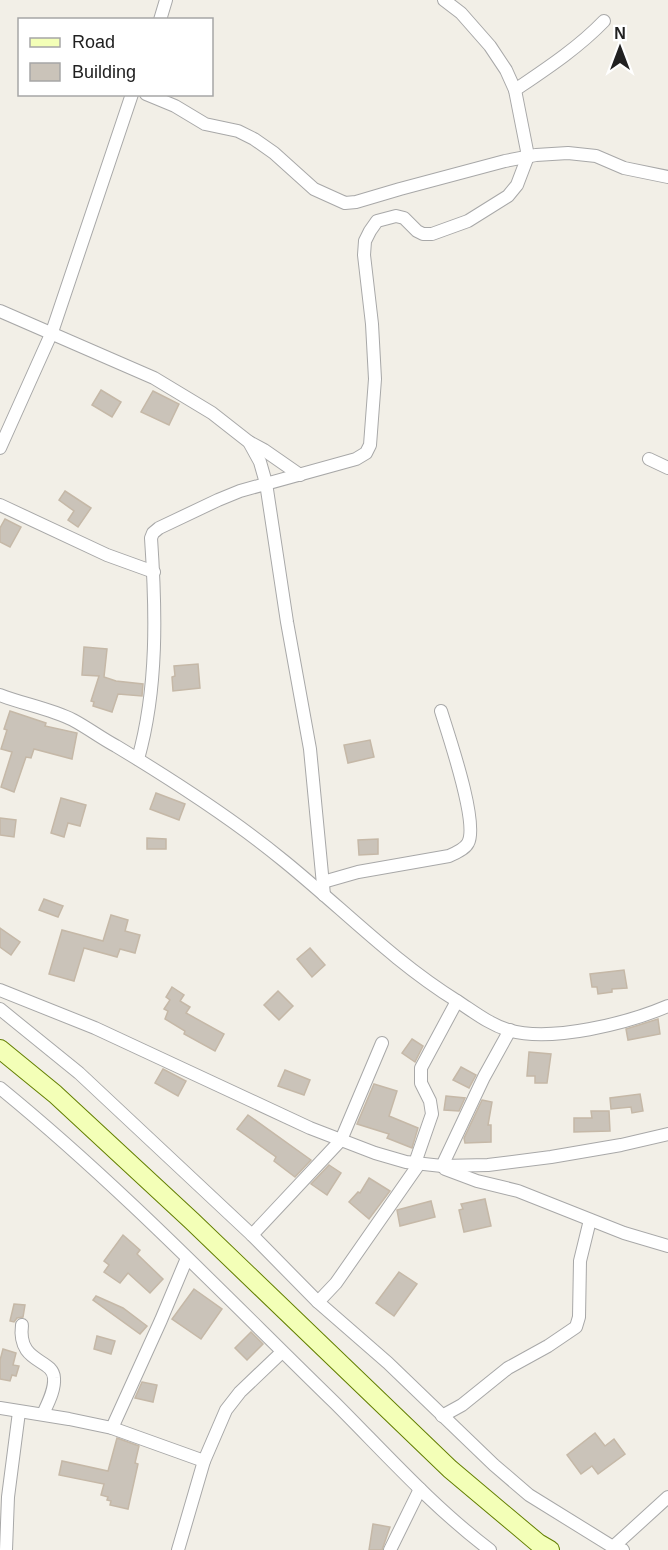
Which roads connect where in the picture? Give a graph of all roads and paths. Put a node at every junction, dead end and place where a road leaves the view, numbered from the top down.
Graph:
1 (166, 0) edge
2 (444, 0) edge
3 (161, 18) edge
4 (604, 21) dead end
5 (515, 90) junction
6 (131, 96) edge
7 (151, 96) edge
8 (528, 156) junction
9 (668, 177) edge
10 (0, 310) edge
11 (52, 332) junction
12 (249, 442) junction
13 (0, 448) edge
14 (649, 459) dead end
15 (668, 468) edge
16 (300, 475) junction
17 (266, 483) junction
18 (0, 505) edge
19 (154, 572) junction
20 (0, 695) edge
21 (441, 711) dead end
22 (138, 759) junction
23 (323, 882) junction
24 (324, 895) junction
25 (0, 990) edge
26 (457, 1001) junction
27 (668, 1006) edge
28 (0, 1009) edge
29 (510, 1030) junction
30 (382, 1043) dead end
31 (0, 1049) edge
32 (0, 1088) edge
33 (668, 1134) edge
34 (341, 1140) junction
35 (417, 1163) junction
36 (440, 1166) junction
37 (590, 1220) junction
38 (252, 1235) junction
39 (668, 1246) edge
40 (187, 1258) junction
41 (318, 1302) junction
42 (22, 1325) dead end
43 (282, 1352) junction
44 (0, 1408) edge
45 (19, 1412) junction
46 (43, 1414) junction
47 (442, 1416) junction
48 (112, 1428) junction
49 (204, 1461) junction
50 (420, 1488) junction
51 (668, 1497) edge
52 (618, 1548) edge
53 (6, 1550) edge
54 (178, 1550) edge
55 (390, 1550) edge
56 (490, 1550) edge
57 (550, 1550) edge

1 - 3 street
2 - 5 street
4 - 5 street
5 - 8 street
6 - 11 street
7 - 8 street
8 - 9 street
8 - 16 street
10 - 11 street
11 - 12 street
11 - 13 street
12 - 16 street
12 - 17 street
14 - 15 street
16 - 17 street
17 - 19 street
17 - 23 street
18 - 19 street
19 - 22 street
20 - 22 street
21 - 23 street
22 - 24 street
23 - 24 street
24 - 26 street
25 - 34 street
26 - 29 street
26 - 35 street
27 - 29 street
28 - 38 street
29 - 36 street
30 - 34 street
31 - 57 main road
32 - 40 street
33 - 36 street
34 - 35 street
34 - 38 street
35 - 36 street
35 - 41 street
36 - 37 street
37 - 39 street
37 - 47 street
38 - 41 street
40 - 43 street
40 - 48 street
41 - 47 street
42 - 46 street
43 - 49 street
43 - 50 street
44 - 45 street
45 - 46 street
45 - 53 street
46 - 48 street
47 - 52 street
48 - 49 street
49 - 54 street
50 - 55 street
50 - 56 street
51 - 52 street

